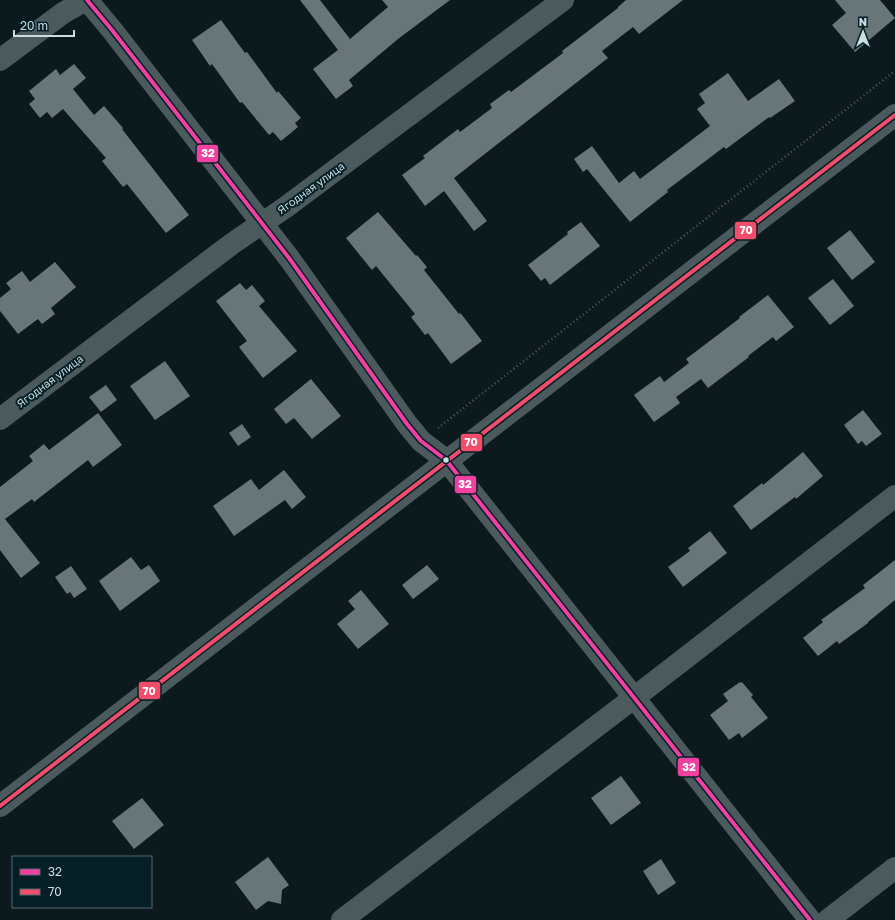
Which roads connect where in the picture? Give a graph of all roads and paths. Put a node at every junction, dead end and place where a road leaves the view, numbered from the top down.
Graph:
1 (87, 0) edge
2 (563, 0) edge
3 (0, 60) edge
4 (895, 71) edge
5 (895, 115) edge
6 (262, 223) junction
7 (0, 419) edge
8 (421, 441) junction
9 (446, 460) junction
10 (895, 496) edge
11 (635, 698) junction
12 (0, 806) edge
13 (895, 868) edge
14 (342, 920) edge
15 (810, 920) edge
16 (828, 920) edge

1 - 3 street
1 - 6 street
2 - 6 street, Ягодная улица
4 - 8 path
5 - 9 street
6 - 7 street, Ягодная улица
6 - 8 street
8 - 9 street
9 - 11 street
9 - 12 street
10 - 11 street
11 - 14 street
11 - 15 street
13 - 16 street

